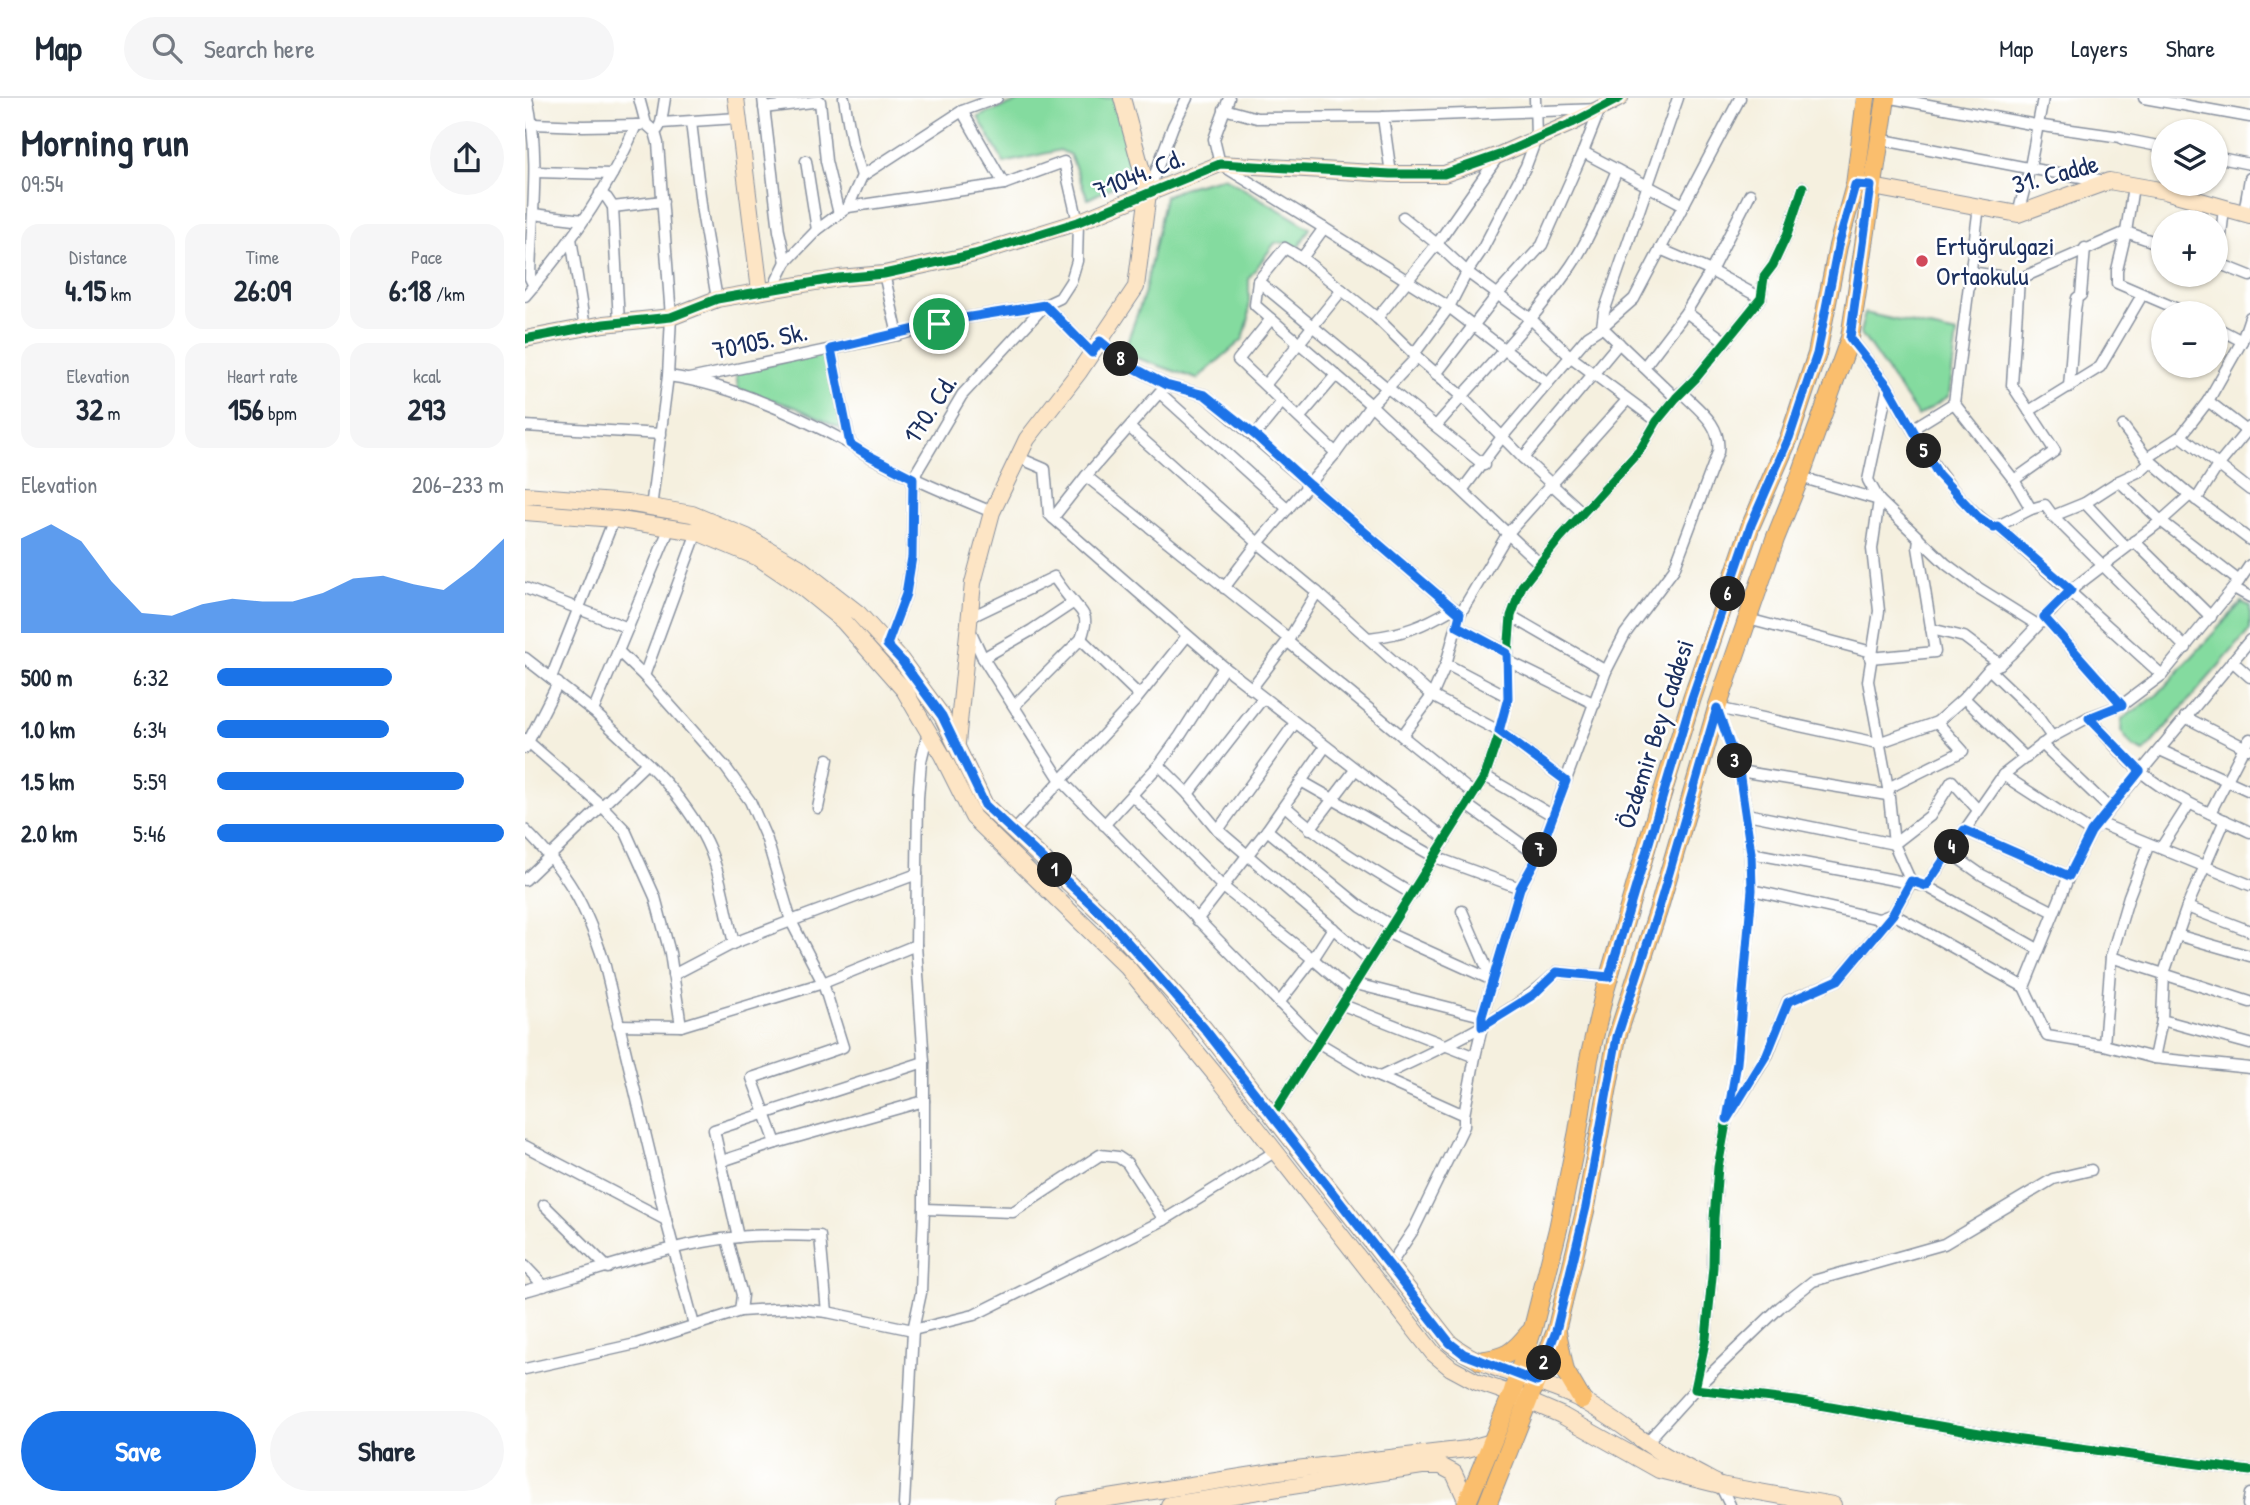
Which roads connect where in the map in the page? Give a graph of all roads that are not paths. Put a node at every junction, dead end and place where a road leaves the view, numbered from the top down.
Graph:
1 (526, 98) edge
2 (639, 98) edge
3 (665, 98) edge
4 (736, 98) edge
5 (844, 98) edge
6 (997, 98) edge
7 (1122, 98) edge
8 (1187, 98) edge
9 (1229, 98) edge
10 (1535, 98) edge
11 (1678, 98) edge
12 (1740, 98) edge
13 (1866, 98) edge
14 (1885, 98) edge
15 (1891, 98) edge
16 (2043, 98) edge
17 (2144, 98) edge
18 (1611, 102) edge
19 (763, 103) edge
20 (1224, 109) junction
21 (962, 111) junction
22 (1535, 112) junction
23 (1383, 117) junction
24 (2250, 117) edge
25 (737, 118) junction
26 (691, 122) junction
27 (533, 124) junction
28 (641, 124) junction
29 (2036, 125) junction
30 (658, 128) junction
31 (1536, 139) junction
32 (1878, 139) junction
33 (2151, 145) edge
34 (1583, 152) junction
35 (1499, 155) junction
36 (2228, 160) edge
37 (806, 161) dead end
38 (1220, 164) junction
39 (2250, 164) edge
40 (2030, 167) junction
41 (1617, 170) junction
42 (535, 172) junction
43 (612, 174) junction
44 (1391, 174) junction
45 (862, 176) junction
46 (2250, 178) edge
47 (2109, 181) junction
48 (1004, 184) junction
49 (1863, 185) junction
50 (1648, 186) junction
51 (2133, 186) junction
52 (1803, 187) dead end
53 (600, 193) junction
54 (1148, 193) junction
55 (1750, 194) dead end
56 (663, 201) junction
57 (1684, 205) junction
58 (1979, 206) junction
59 (613, 207) junction
60 (2224, 208) joint
61 (844, 211) junction
62 (2018, 214) junction
63 (2247, 214) edge
64 (1403, 217) dead end
65 (530, 219) edge
66 (583, 220) junction
67 (1078, 222) junction
68 (1324, 229) junction
69 (817, 230) junction
70 (2126, 232) junction
71 (571, 238) junction
72 (2151, 241) edge
73 (1437, 244) junction
74 (2085, 248) junction
75 (1661, 249) junction
76 (1302, 258) junction
77 (786, 262) junction
78 (2228, 267) edge
79 (1711, 271) junction
80 (1467, 272) junction
81 (1970, 272) junction
82 (884, 274) junction
83 (2250, 276) edge
84 (1406, 279) junction
85 (2019, 279) junction
86 (1258, 281) junction
87 (534, 286) junction
88 (778, 288) junction
89 (1342, 290) junction
90 (760, 291) junction
91 (1497, 295) junction
92 (2142, 295) junction
93 (525, 296) edge
94 (1761, 298) junction
95 (717, 299) junction
96 (2157, 301) edge
97 (1045, 305) junction
98 (1449, 307) junction
99 (1686, 312) junction
100 (671, 317) junction
101 (2250, 317) edge
102 (1377, 318) junction
103 (1271, 319) junction
104 (1531, 319) junction
105 (619, 323) junction
106 (1473, 326) junction
107 (1313, 327) junction
108 (1602, 327) junction
109 (585, 328) junction
110 (2228, 334) edge
111 (898, 335) junction
112 (1850, 338) junction
113 (525, 339) edge
114 (2242, 341) junction
115 (1726, 342) junction
116 (1299, 343) junction
117 (1619, 343) junction
118 (1096, 347) junction
119 (831, 349) junction
120 (1505, 349) junction
121 (1416, 355) junction
122 (1571, 357) junction
123 (1644, 367) junction
124 (1593, 373) junction
125 (1436, 374) junction
126 (1336, 375) junction
127 (668, 376) junction
128 (689, 379) junction
129 (1548, 383) junction
130 (1265, 385) junction
131 (1888, 386) junction
132 (2069, 387) junction
133 (1387, 388) junction
134 (1163, 389) junction
135 (1679, 395) junction
136 (1462, 396) junction
137 (1627, 400) junction
138 (2208, 401) junction
139 (1282, 402) junction
140 (1954, 403) junction
141 (1371, 405) junction
142 (2029, 411) junction
143 (1300, 417) junction
144 (1657, 421) junction
145 (525, 426) edge
146 (1436, 426) junction
147 (2123, 426) dead end
148 (1129, 428) junction
149 (1912, 429) junction
150 (2249, 430) edge
151 (661, 433) junction
152 (1255, 435) junction
153 (2181, 436) junction
154 (1502, 437) junction
155 (850, 444) junction
156 (1336, 453) junction
157 (1017, 457) junction
158 (1523, 458) junction
159 (2149, 460) junction
160 (1484, 465) junction
161 (2217, 467) junction
162 (1086, 476) junction
163 (1800, 477) junction
164 (913, 478) junction
165 (2014, 480) junction
166 (2119, 481) junction
167 (1551, 483) junction
168 (1310, 485) junction
169 (1463, 489) junction
170 (2250, 490) edge
171 (525, 495) edge
172 (2193, 498) junction
173 (1879, 500) junction
174 (2085, 503) junction
175 (651, 508) junction
176 (1288, 509) junction
177 (2031, 509) junction
178 (525, 512) edge
179 (992, 512) junction
180 (1583, 513) junction
181 (2053, 516) junction
182 (1053, 518) junction
183 (614, 519) junction
184 (2161, 521) junction
185 (1997, 526) junction
186 (670, 527) junction
187 (697, 532) junction
188 (1508, 533) junction
189 (1919, 538) junction
190 (2250, 540) edge
191 (1258, 543) junction
192 (2130, 544) junction
193 (1539, 563) junction
194 (2102, 564) junction
195 (2250, 565) edge
196 (2237, 584) junction
197 (525, 588) edge
198 (1224, 588) junction
199 (2071, 590) junction
200 (1317, 592) junction
201 (2250, 597) edge
202 (1074, 602) junction
203 (579, 609) junction
204 (1457, 611) junction
205 (1511, 616) junction
206 (2211, 617) junction
207 (1748, 619) junction
208 (2040, 620) junction
209 (970, 622) junction
210 (1457, 626) junction
211 (628, 628) junction
212 (1931, 629) junction
213 (1187, 636) junction
214 (1369, 638) junction
215 (1081, 639) junction
216 (1288, 640) junction
217 (2250, 640) edge
218 (887, 645) junction
219 (2186, 648) junction
220 (618, 651) junction
221 (1871, 655) junction
222 (1508, 657) junction
223 (525, 658) edge
224 (983, 658) junction
225 (2232, 661) junction
226 (1445, 664) junction
227 (1995, 666) junction
228 (1224, 667) junction
229 (1606, 671) junction
230 (2162, 675) junction
231 (644, 676) junction
232 (2250, 677) edge
233 (554, 680) junction
234 (1251, 689) junction
235 (1139, 695) junction
236 (1507, 695) junction
237 (1432, 696) junction
238 (1263, 698) junction
239 (1964, 698) junction
240 (1595, 704) junction
241 (1015, 705) junction
242 (2122, 705) junction
243 (1717, 708) junction
244 (593, 711) junction
245 (2185, 717) junction
246 (2089, 718) junction
247 (1937, 722) junction
248 (1295, 723) junction
249 (1499, 731) junction
250 (928, 732) junction
251 (1402, 736) junction
252 (2047, 740) junction
253 (526, 743) edge
254 (1878, 743) junction
255 (957, 746) junction
256 (2248, 746) edge
257 (1325, 747) junction
258 (2159, 750) junction
259 (2027, 758) junction
260 (828, 759) dead end
261 (647, 763) junction
262 (1159, 765) junction
263 (1355, 770) junction
264 (1739, 771) junction
265 (2140, 771) junction
266 (2003, 775) junction
267 (1485, 776) junction
268 (1060, 779) junction
269 (1301, 781) junction
270 (1566, 781) junction
271 (2225, 781) junction
272 (1888, 791) junction
273 (2250, 791) edge
274 (1188, 794) junction
275 (1474, 794) junction
276 (1132, 795) junction
277 (1332, 799) junction
278 (2189, 804) junction
279 (1467, 805) junction
280 (602, 806) junction
281 (1285, 806) junction
282 (818, 808) dead end
283 (2109, 808) junction
284 (1978, 810) junction
285 (2210, 813) junction
286 (1552, 814) junction
287 (1747, 814) junction
288 (2225, 820) junction
289 (1104, 825) junction
290 (2095, 828) junction
291 (1310, 829) junction
292 (525, 830) edge
293 (1218, 830) junction
294 (1267, 830) junction
295 (1964, 830) junction
296 (1014, 831) junction
297 (2250, 832) edge
298 (1447, 839) junction
299 (1894, 844) junction
300 (2155, 846) junction
301 (1949, 852) junction
302 (1751, 853) junction
303 (551, 856) junction
304 (1246, 856) junction
305 (1538, 856) junction
306 (1435, 857) junction
307 (2204, 868) junction
308 (916, 874) junction
309 (2069, 876) junction
310 (525, 880) edge
311 (1911, 881) junction
312 (2250, 884) edge
313 (1222, 886) junction
314 (1926, 886) junction
315 (1520, 888) junction
316 (1752, 890) junction
317 (1412, 894) junction
318 (2187, 907) junction
319 (1462, 911) dead end
320 (2054, 912) junction
321 (1893, 914) junction
322 (1197, 920) junction
323 (791, 921) junction
324 (1333, 928) junction
325 (1390, 930) junction
326 (2250, 931) edge
327 (2176, 935) junction
328 (734, 943) junction
329 (916, 945) junction
330 (2038, 949) junction
331 (2111, 957) junction
332 (2250, 957) edge
333 (1313, 959) junction
334 (1370, 960) junction
335 (2164, 973) junction
336 (673, 975) junction
337 (1609, 977) junction
338 (1492, 980) junction
339 (823, 983) junction
340 (2024, 987) junction
341 (1353, 988) junction
342 (2250, 1002) edge
343 (1279, 1003) junction
344 (1343, 1004) junction
345 (2162, 1020) junction
346 (1482, 1021) junction
347 (618, 1025) junction
348 (681, 1026) junction
349 (1319, 1044) junction
350 (2250, 1044) edge
351 (1445, 1045) junction
352 (2103, 1045) junction
353 (1475, 1057) junction
354 (2154, 1058) junction
355 (924, 1062) junction
356 (2250, 1068) edge
357 (1380, 1077) junction
358 (924, 1101) junction
359 (765, 1113) junction
360 (1464, 1115) junction
361 (1272, 1116) junction
362 (1727, 1119) junction
363 (776, 1143) junction
364 (525, 1146) edge
365 (1276, 1151) junction
366 (722, 1161) junction
367 (2091, 1170) dead end
368 (544, 1205) dead end
369 (924, 1209) junction
370 (666, 1220) junction
371 (1164, 1220) junction
372 (733, 1238) junction
373 (674, 1249) junction
374 (1390, 1265) junction
375 (525, 1266) edge
376 (608, 1268) junction
377 (544, 1286) junction
378 (525, 1292) edge
379 (740, 1311) junction
380 (827, 1312) junction
381 (694, 1325) junction
382 (1533, 1328) junction
383 (913, 1330) junction
384 (1556, 1331) junction
385 (1480, 1361) junction
386 (525, 1369) edge
387 (1518, 1376) junction
388 (1537, 1382) junction
389 (1695, 1389) junction
390 (1512, 1394) junction
391 (1582, 1400) junction
392 (1529, 1402) junction
393 (1492, 1442) junction
394 (1646, 1443) junction
395 (2250, 1471) edge
396 (1720, 1485) junction
397 (2250, 1494) edge
398 (1466, 1504) edge
399 (904, 1505) edge
400 (1065, 1505) edge
401 (1169, 1505) edge
402 (1487, 1505) edge
403 (1730, 1505) edge
404 (1833, 1505) edge
405 (2248, 1505) edge

1 - 27 street
2 - 28 street
3 - 30 street
4 - 25 main road
5 - 45 street
6 - 21 street
7 - 54 main road
8 - 54 street
9 - 20 street
10 - 22 street
11 - 50 street
12 - 57 street
13 - 49 main road, Özdemir Bey Caddesi
14 - 32 main road
15 - 29 street
16 - 29 street
17 - 24 street
18 - 22 street
18 - 31 main road, 71044. Cd.
18 - 34 street
19 - 61 street
19 - 77 street
20 - 23 street
20 - 38 street
21 - 45 street
21 - 48 street
22 - 23 street
22 - 31 street
23 - 44 street
25 - 26 street
25 - 90 main road
26 - 30 street
26 - 95 street
27 - 28 street
27 - 42 street
28 - 30 street
28 - 43 street
29 - 33 street
29 - 40 street
30 - 56 street
31 - 35 main road, 71044. Cd.
31 - 80 street
32 - 40 street
32 - 49 main road
34 - 41 street
34 - 91 street
35 - 44 main road, 71044. Cd.
35 - 73 street
36 - 39 street
37 - 69 street
38 - 44 main road, 71044. Cd.
38 - 54 main road, 71044. Cd.
38 - 68 street
40 - 47 street
40 - 62 street
41 - 50 street
41 - 104 street
42 - 43 street
42 - 65 street
43 - 53 street
45 - 61 street
46 - 63 street
47 - 51 main road, 31. Cadde
47 - 62 main road, 31. Cadde
48 - 61 street
48 - 67 street, 170. Cd.
49 - 58 main road, 31. Cadde
49 - 112 main road
49 - 337 main road, Özdemir Bey Caddesi
50 - 57 street
50 - 108 street
51 - 60 main road, 31. Cadde
51 - 70 street
52 - 94 street
53 - 59 street
53 - 66 street
54 - 67 main road, 71044. Cd.
54 - 118 main road
55 - 79 street
56 - 59 street
56 - 100 street
57 - 75 street
58 - 62 main road, 31. Cadde
58 - 81 street
59 - 105 street
60 - 63 main road, 31. Cadde
61 - 69 street
64 - 73 street
65 - 66 street
65 - 87 street
66 - 71 street
67 - 82 main road, 71044. Cd.
67 - 97 street, 170. Cd.
68 - 76 street
68 - 84 street
69 - 77 street
70 - 72 street
70 - 74 street
70 - 92 street
71 - 87 street
71 - 109 street
73 - 80 street
73 - 84 street
74 - 85 street
74 - 132 street
75 - 79 street
75 - 108 street
76 - 86 street
76 - 89 street
77 - 88 street
78 - 83 street
79 - 94 street
79 - 99 street
80 - 91 street
80 - 98 street
81 - 85 street
81 - 140 street
82 - 88 main road, 71044. Cd.
82 - 111 street
84 - 98 street
84 - 102 street
85 - 142 street
86 - 103 street
86 - 107 street
87 - 93 street
88 - 90 main road, 71044. Cd.
89 - 102 street
89 - 107 street
90 - 95 main road, 71044. Cd.
91 - 104 street
91 - 106 street
92 - 96 street
92 - 132 street
94 - 115 street
95 - 100 main road, 71044. Cd.
97 - 111 street, 70105. Sk.
97 - 118 street
97 - 164 street, 170. Cd.
98 - 106 street
98 - 121 street
99 - 115 street
99 - 123 street
100 - 105 main road, 71044. Cd.
100 - 127 street
101 - 114 street
102 - 121 street
103 - 116 street
103 - 130 street
104 - 120 street
104 - 122 street
105 - 109 main road, 71044. Cd.
106 - 120 street
106 - 125 street
107 - 116 street
107 - 133 street
108 - 117 street
108 - 122 street
109 - 113 main road, 71044. Cd.
110 - 114 street
111 - 119 street, 70105. Sk.
112 - 131 street
112 - 163 main road
114 - 138 street
115 - 135 street
116 - 126 street
116 - 130 street
117 - 123 street
117 - 124 street
118 - 134 street
118 - 157 main road
119 - 128 street, 70105. Sk.
119 - 155 street
120 - 129 street
120 - 136 street
121 - 125 street
121 - 133 street
122 - 124 street
122 - 129 street
123 - 135 street
124 - 137 street
124 - 158 street
125 - 136 street
126 - 141 street
126 - 143 street
127 - 128 street
127 - 151 street
128 - 155 street
129 - 154 street
130 - 139 street
131 - 149 street
131 - 173 street
132 - 142 street
133 - 141 street
133 - 146 street
134 - 148 street
134 - 152 street
134 - 176 street
135 - 144 street
135 - 229 street
136 - 146 street
136 - 154 street
137 - 144 street
137 - 167 street
138 - 150 street
138 - 153 street
139 - 143 street
139 - 152 street
140 - 149 street
140 - 165 street
141 - 156 street
141 - 169 street
142 - 165 street
143 - 156 street
144 - 180 street
145 - 151 street
146 - 160 street
147 - 159 street
148 - 162 street
148 - 191 street
149 - 185 street
150 - 161 street
151 - 175 street
152 - 168 street
153 - 159 street
153 - 161 street
154 - 158 street
154 - 160 street
155 - 164 street
156 - 168 street
157 - 179 main road
157 - 182 street
158 - 167 street
159 - 166 street
159 - 172 street
160 - 169 street
161 - 170 street
161 - 172 street
162 - 182 street
162 - 198 street
163 - 173 street
163 - 207 main road
164 - 179 street
164 - 218 street
165 - 177 street
166 - 174 street
166 - 184 street
167 - 180 street
167 - 188 street
168 - 176 street
168 - 204 street
169 - 188 street
171 - 175 main road
172 - 184 street
172 - 190 street
173 - 189 street
173 - 221 street
174 - 181 street
174 - 192 street
175 - 218 main road
176 - 191 street
177 - 181 street
177 - 185 street
178 - 183 main road
179 - 209 main road
180 - 193 street
181 - 194 street
182 - 213 street
183 - 186 main road
183 - 203 street
184 - 192 street
184 - 196 street
185 - 199 street
186 - 187 main road
186 - 211 street
187 - 231 street
187 - 250 main road
188 - 193 street
188 - 204 street
189 - 208 street
189 - 212 street
191 - 198 street
191 - 200 street
192 - 194 street
192 - 206 street
193 - 205 street
194 - 199 street
194 - 219 street
195 - 196 street
196 - 201 street
196 - 206 street
197 - 203 street
198 - 216 street
199 - 208 street
199 - 230 street
200 - 214 street
200 - 216 street
202 - 209 street
202 - 215 street
202 - 224 street
203 - 211 street
203 - 233 street
204 - 210 street
204 - 214 street
205 - 222 street
205 - 229 street
206 - 219 street
207 - 221 street
207 - 243 main road
208 - 227 street
208 - 242 street
209 - 224 street
209 - 255 main road
210 - 222 street
210 - 226 street
211 - 220 street
212 - 221 street
212 - 227 street
213 - 228 street
213 - 235 street
214 - 237 street
215 - 235 street
215 - 241 street
216 - 234 street
216 - 251 street
217 - 225 street
218 - 255 main road
219 - 230 street
220 - 231 street
220 - 244 street
221 - 254 street
222 - 236 street
222 - 240 street
223 - 233 street
224 - 241 street
225 - 232 street
225 - 245 street
226 - 236 street
226 - 237 street
227 - 239 street
227 - 252 street
228 - 234 street
228 - 262 street
229 - 240 street
230 - 242 street
231 - 323 street
233 - 244 street
233 - 253 street
234 - 238 street
235 - 268 street
236 - 249 street
237 - 249 street
237 - 251 street
238 - 248 street
238 - 274 street
239 - 247 street
239 - 259 street
240 - 270 street
241 - 268 street
242 - 246 street
243 - 254 street
243 - 264 street
243 - 384 main road
244 - 261 street
245 - 256 street
245 - 258 street
246 - 252 street
246 - 265 street
247 - 254 street
247 - 272 street
248 - 257 street
248 - 293 street
249 - 267 street
249 - 270 street
250 - 308 street
250 - 365 main road
251 - 275 street
252 - 259 street
252 - 283 street
253 - 280 street
254 - 272 street
255 - 296 main road
256 - 271 street
257 - 263 street
257 - 269 street
258 - 265 street
258 - 271 street
259 - 266 street
260 - 282 street
261 - 280 street
261 - 328 street
262 - 274 street
262 - 276 street
263 - 277 street
263 - 298 street
264 - 272 street
264 - 287 street
265 - 278 street
265 - 283 street
266 - 284 street
266 - 290 street
267 - 275 street
267 - 286 street
268 - 289 street
268 - 296 street
269 - 277 street
269 - 281 street
270 - 286 street
271 - 273 street
271 - 285 street
272 - 299 street
274 - 293 street
275 - 279 street
276 - 289 street
276 - 313 street
277 - 291 street
277 - 306 street
278 - 285 street
278 - 300 street
279 - 298 street
279 - 305 street
280 - 303 street
280 - 336 street
281 - 291 street
281 - 294 street
283 - 290 street
284 - 295 street
284 - 299 street
285 - 288 street
286 - 305 street
287 - 299 street
287 - 302 street
288 - 297 street
288 - 307 street
289 - 322 street
290 - 300 street
290 - 309 street
291 - 317 street
292 - 303 street
293 - 304 street
294 - 304 street
294 - 325 street
295 - 301 street
295 - 309 street
296 - 361 main road
298 - 306 street
299 - 311 street
300 - 307 street
300 - 331 street
301 - 314 street
301 - 320 street
302 - 311 street
302 - 316 street
303 - 310 street
303 - 347 street
304 - 313 street
304 - 324 street
305 - 315 street
306 - 315 street
306 - 317 street
307 - 312 street
307 - 318 street
308 - 323 street
308 - 329 street
309 - 320 street
311 - 314 street
311 - 321 street
313 - 322 street
313 - 333 street
314 - 330 street
315 - 338 street
316 - 321 street
316 - 362 street
317 - 325 street
318 - 326 street
318 - 327 street
319 - 338 street
320 - 330 street
321 - 340 street
321 - 362 street
322 - 343 street
323 - 328 street
323 - 339 street
324 - 333 street
324 - 334 street
325 - 334 street
325 - 338 street
327 - 332 street
327 - 335 street
328 - 336 street
329 - 339 street
329 - 355 street
330 - 340 street
331 - 335 street
331 - 352 street
333 - 341 street
333 - 343 street
334 - 341 street
335 - 342 street
335 - 345 street
336 - 348 street
337 - 346 street
337 - 382 main road, Özdemir Bey Caddesi
338 - 346 street
339 - 348 street
339 - 359 street
340 - 352 street
341 - 344 street
341 - 346 street
343 - 349 street
344 - 349 street
344 - 351 street
345 - 350 street
345 - 354 street
346 - 351 street
346 - 353 street
347 - 348 street
347 - 370 street
349 - 357 street
349 - 361 street
351 - 353 street
351 - 357 street
352 - 354 street
353 - 360 street
354 - 356 street
355 - 358 street
355 - 359 street
357 - 360 street
358 - 363 street
358 - 369 street
359 - 363 street
359 - 366 street
360 - 374 street
361 - 374 main road
362 - 389 street
363 - 366 street
364 - 370 street
365 - 371 street
365 - 390 main road
366 - 372 street
367 - 389 street
368 - 376 street
369 - 371 street
369 - 383 street
370 - 373 street
371 - 383 street
372 - 373 street
372 - 379 street
372 - 380 street
373 - 376 street
373 - 381 street
374 - 385 main road
375 - 377 street
376 - 377 street
377 - 378 street
379 - 380 street
379 - 381 street
380 - 383 street
381 - 386 street
382 - 385 main road
382 - 387 main road, Özdemir Bey Caddesi
383 - 399 street
384 - 388 main road
384 - 391 main road
385 - 387 main road
387 - 388 main road
387 - 390 main road, Özdemir Bey Caddesi
388 - 391 main road
388 - 392 main road
389 - 394 street
389 - 395 street
390 - 392 main road
390 - 393 main road, Özdemir Bey Caddesi
391 - 394 main road
392 - 396 main road
392 - 402 main road
393 - 398 main road, Özdemir Bey Caddesi
393 - 400 main road
394 - 396 main road
396 - 403 street
396 - 404 main road
397 - 405 street
398 - 401 main road

